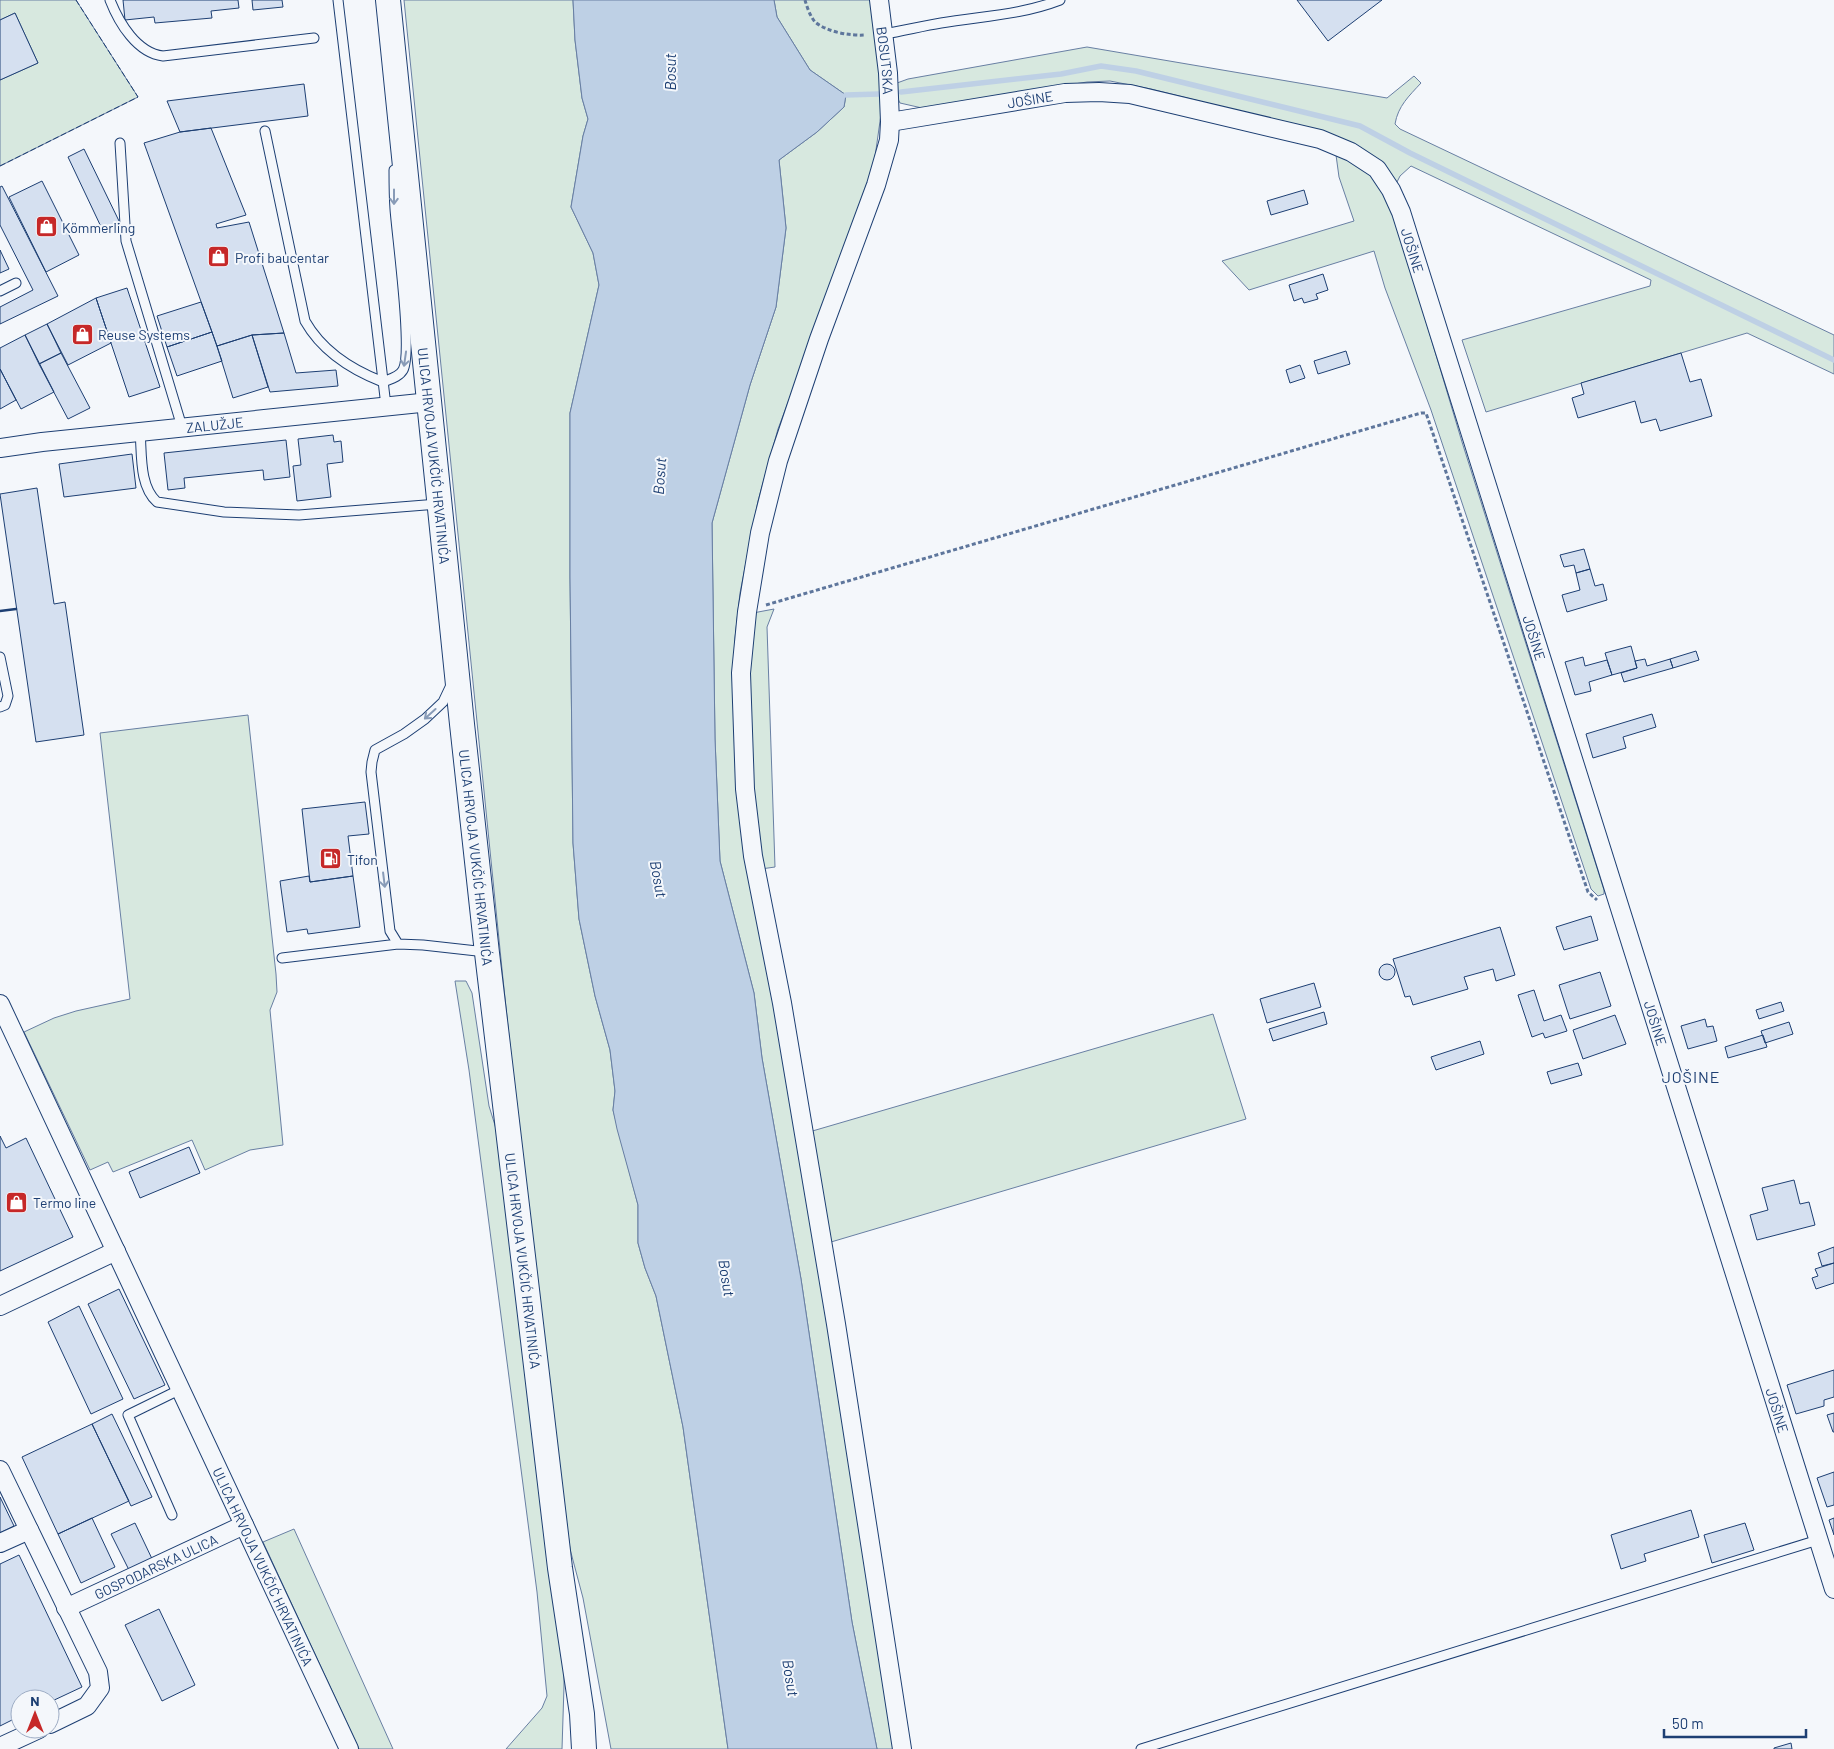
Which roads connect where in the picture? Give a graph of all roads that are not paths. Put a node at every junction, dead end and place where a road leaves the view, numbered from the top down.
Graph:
1 (110, 0) edge
2 (338, 0) edge
3 (388, 0) edge
4 (879, 0) edge
5 (1060, 0) edge
6 (884, 34) junction
7 (314, 38) dead end
8 (890, 122) junction
9 (265, 131) dead end
10 (120, 143) dead end
11 (404, 151) junction
12 (16, 283) dead end
13 (0, 291) edge
14 (383, 382) junction
15 (430, 402) junction
16 (386, 406) junction
17 (182, 427) junction
18 (140, 432) junction
19 (0, 448) edge
20 (440, 504) junction
21 (0, 657) edge
22 (457, 674) junction
23 (0, 707) edge
24 (398, 944) junction
25 (487, 953) junction
26 (282, 958) dead end
27 (0, 1004) edge
28 (116, 1251) junction
29 (0, 1306) edge
30 (181, 1389) junction
31 (0, 1470) edge
32 (172, 1516) dead end
33 (244, 1525) junction
34 (29, 1530) junction
35 (1818, 1540) junction
36 (0, 1543) edge
37 (1834, 1589) edge
38 (66, 1608) junction
39 (582, 1714) junction
40 (60, 1719) edge
41 (17, 1739) edge
42 (0, 1747) edge
43 (350, 1749) edge
44 (584, 1749) edge
45 (594, 1749) edge
46 (902, 1749) edge
47 (1141, 1749) edge

1 - 7 lane
2 - 14 lane
3 - 11 main road, ULICA HRVOJA VUKČIĆ HRVATINIĆA
4 - 6 street, BOSUTSKA
5 - 6 lane
6 - 8 street, BOSUTSKA
8 - 35 street, JOŠINE
8 - 46 street, BOSUTSKA
9 - 14 lane
10 - 17 lane
11 -> 14 lane
11 - 15 main road, ULICA HRVOJA VUKČIĆ HRVATINIĆA
12 - 13 lane
14 - 16 lane
15 - 16 street, ZALUŽJE
15 - 20 main road, ULICA HRVOJA VUKČIĆ HRVATINIĆA
16 - 17 street, ZALUŽJE
17 - 18 street, ZALUŽJE
18 - 19 street, ZALUŽJE
18 - 20 lane
20 - 22 main road, ULICA HRVOJA VUKČIĆ HRVATINIĆA
21 - 23 lane
22 -> 24 lane
22 - 25 main road, ULICA HRVOJA VUKČIĆ HRVATINIĆA
24 - 25 lane
24 - 26 lane
25 - 39 main road, ULICA HRVOJA VUKČIĆ HRVATINIĆA
27 - 28 street, ULICA HRVOJA VUKČIĆ HRVATINIĆA
28 - 29 street
28 - 30 street, ULICA HRVOJA VUKČIĆ HRVATINIĆA
30 - 32 lane
30 - 33 street, ULICA HRVOJA VUKČIĆ HRVATINIĆA
31 - 34 street
33 - 38 street, GOSPODARSKA ULICA
33 - 43 street, ULICA HRVOJA VUKČIĆ HRVATINIĆA
34 - 36 street
34 - 38 street
35 - 37 street, JOŠINE
35 - 47 lane
38 - 40 street
39 - 44 main road, ULICA HRVOJA VUKČIĆ HRVATINIĆA
39 - 45 main road, ULICA HRVOJA VUKČIĆ HRVATINIĆA
41 - 42 street

